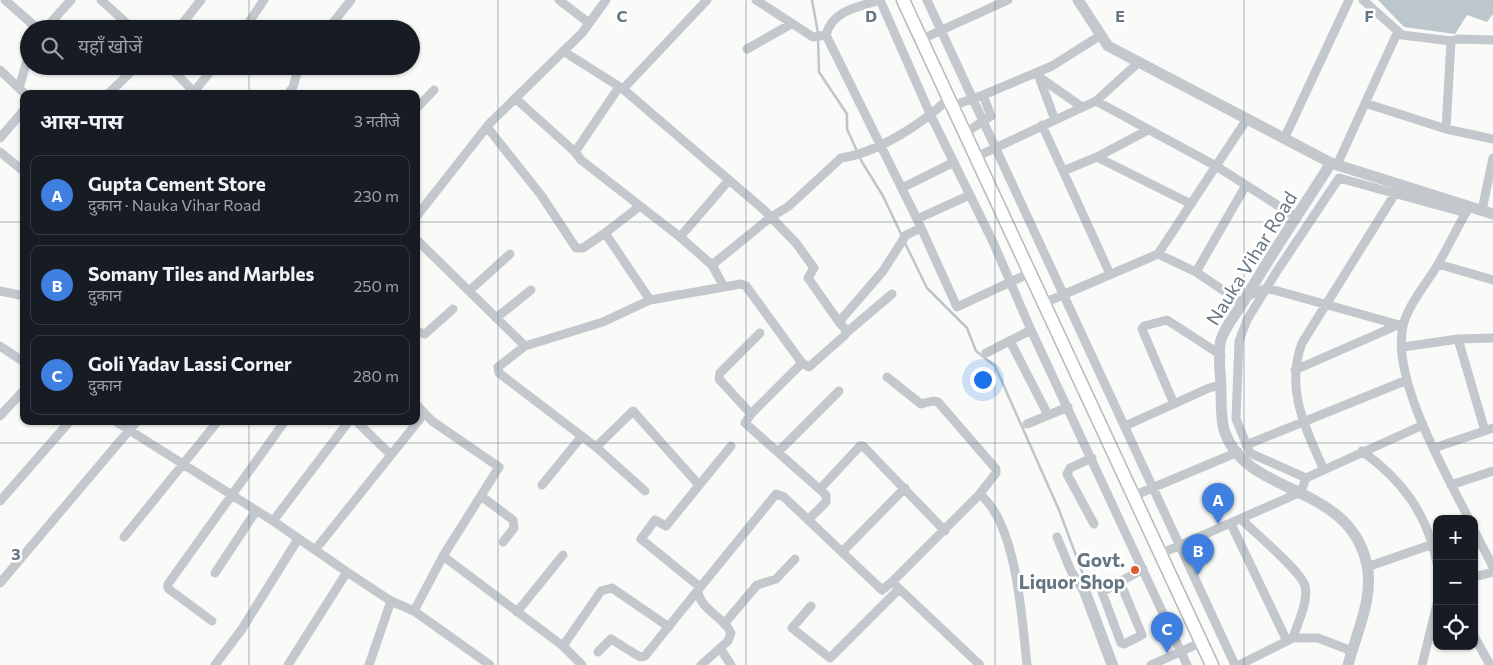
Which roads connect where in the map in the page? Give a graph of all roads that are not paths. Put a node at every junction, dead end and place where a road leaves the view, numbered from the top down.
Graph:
1 (5, 0) edge
2 (71, 0) edge
3 (101, 0) edge
4 (201, 0) edge
5 (264, 0) edge
6 (351, 0) edge
7 (559, 0) edge
8 (606, 0) edge
9 (707, 0) edge
10 (756, 0) edge
11 (880, 0) edge
12 (903, 0) edge
13 (927, 0) edge
14 (1008, 0) edge
15 (1078, 0) edge
16 (1349, 0) edge
17 (1363, 0) edge
18 (28, 20) edge
19 (54, 20) edge
20 (123, 20) edge
21 (185, 20) edge
22 (253, 20) edge
23 (335, 20) edge
24 (589, 23) junction
25 (791, 24) junction
26 (941, 30) junction
27 (1398, 32) junction
28 (1101, 35) junction
29 (820, 36) junction
30 (922, 39) junction
31 (1493, 40) edge
32 (1451, 41) junction
33 (747, 49) dead end
34 (563, 51) junction
35 (1139, 62) junction
36 (0, 70) edge
37 (25, 75) edge
38 (128, 75) edge
39 (177, 75) edge
40 (208, 75) edge
41 (296, 75) edge
42 (1038, 75) junction
43 (621, 88) junction
44 (21, 90) edge
45 (22, 90) edge
46 (112, 90) edge
47 (190, 90) edge
48 (195, 90) edge
49 (291, 90) edge
50 (434, 90) dead end
51 (983, 95) junction
52 (972, 97) junction
53 (515, 98) junction
54 (1096, 101) junction
55 (951, 102) junction
56 (1365, 103) junction
57 (420, 105) edge
58 (1082, 107) junction
59 (20, 115) edge
60 (931, 116) junction
61 (1247, 119) junction
62 (983, 120) junction
63 (1055, 120) junction
64 (1042, 126) junction
65 (487, 127) junction
66 (1446, 129) junction
67 (1148, 130) junction
68 (965, 133) junction
69 (0, 138) edge
70 (1284, 138) junction
71 (1493, 140) edge
72 (881, 144) junction
73 (996, 147) junction
74 (0, 152) edge
75 (575, 152) junction
76 (976, 156) junction
77 (1098, 157) junction
78 (1493, 158) edge
79 (954, 162) junction
80 (1334, 164) junction
81 (1216, 166) junction
82 (20, 168) edge
83 (1063, 171) junction
84 (729, 180) junction
85 (1246, 185) junction
86 (902, 188) junction
87 (1398, 189) junction
88 (970, 194) junction
89 (1191, 204) junction
90 (640, 206) junction
91 (1468, 210) junction
92 (420, 212) edge
93 (1487, 212) edge
94 (771, 217) junction
95 (1296, 217) junction
96 (919, 224) junction
97 (605, 233) junction
98 (680, 237) junction
99 (420, 244) edge
100 (510, 254) dead end
101 (1158, 254) junction
102 (1438, 264) junction
103 (712, 265) junction
104 (1196, 272) junction
105 (1030, 273) junction
106 (1110, 274) junction
107 (1493, 280) edge
108 (1010, 282) junction
109 (724, 287) junction
110 (1267, 288) junction
111 (532, 290) dead end
112 (0, 291) edge
113 (469, 291) junction
114 (892, 294) dead end
115 (20, 295) edge
116 (1064, 295) junction
117 (1244, 299) junction
118 (650, 300) junction
119 (1044, 303) junction
120 (1326, 304) junction
121 (453, 310) dead end
122 (496, 318) junction
123 (839, 322) junction
124 (1401, 325) junction
125 (1031, 330) junction
126 (420, 332) edge
127 (760, 333) dead end
128 (846, 333) junction
129 (1493, 338) edge
130 (1458, 339) junction
131 (1220, 340) junction
132 (1010, 341) junction
133 (1239, 341) junction
134 (0, 346) edge
135 (525, 346) junction
136 (1403, 347) junction
137 (986, 353) dead end
138 (1220, 355) junction
139 (20, 359) edge
140 (802, 363) junction
141 (1295, 370) junction
142 (887, 377) dead end
143 (1407, 380) junction
144 (1221, 385) junction
145 (839, 391) dead end
146 (20, 394) edge
147 (1174, 404) junction
148 (1068, 407) junction
149 (420, 409) edge
150 (424, 414) junction
151 (751, 414) junction
152 (1048, 415) junction
153 (0, 416) edge
154 (420, 419) edge
155 (1304, 421) junction
156 (1027, 424) dead end
157 (66, 425) edge
158 (121, 425) edge
159 (133, 425) edge
160 (215, 425) edge
161 (282, 425) edge
162 (346, 425) edge
163 (360, 425) edge
164 (415, 425) edge
165 (1423, 425) junction
166 (1125, 426) junction
167 (1489, 429) edge
168 (129, 430) junction
169 (582, 436) junction
170 (731, 446) dead end
171 (596, 448) junction
172 (1242, 448) junction
173 (1434, 448) junction
174 (1362, 451) junction
175 (778, 452) junction
176 (391, 455) junction
177 (1092, 458) junction
178 (183, 463) junction
179 (1324, 470) junction
180 (1493, 471) edge
181 (1306, 478) junction
182 (542, 484) dead end
183 (699, 485) junction
184 (1451, 485) junction
185 (905, 488) junction
186 (1154, 488) junction
187 (820, 489) junction
188 (645, 492) dead end
189 (1301, 492) junction
190 (231, 495) junction
191 (481, 496) junction
192 (978, 496) junction
193 (1133, 496) junction
194 (0, 501) edge
195 (256, 510) junction
196 (1466, 515) edge
197 (809, 519) junction
198 (1241, 519) junction
199 (273, 521) junction
200 (1094, 524) dead end
201 (1231, 524) junction
202 (945, 531) junction
203 (124, 537) dead end
204 (1057, 537) dead end
205 (1478, 538) edge
206 (298, 539) junction
207 (1433, 541) edge
208 (503, 542) dead end
209 (1433, 543) edge
210 (1181, 546) junction
211 (315, 550) junction
212 (843, 551) junction
213 (1160, 554) junction
214 (563, 555) dead end
215 (443, 556) junction
216 (795, 559) dead end
217 (1368, 567) junction
218 (1493, 567) edge
219 (1143, 569) junction
220 (347, 572) junction
221 (1493, 572) edge
222 (215, 573) dead end
223 (1478, 576) edge
224 (0, 582) edge
225 (1120, 582) junction
226 (895, 586) junction
227 (699, 589) junction
228 (391, 601) junction
229 (1437, 605) edge
230 (811, 606) dead end
231 (414, 611) junction
232 (517, 612) junction
233 (212, 621) dead end
234 (724, 624) junction
235 (669, 627) junction
236 (1290, 640) junction
237 (1202, 642) junction
238 (1478, 643) edge
239 (563, 646) junction
240 (720, 648) junction
241 (1181, 651) junction
242 (598, 652) dead end
243 (1351, 661) edge
244 (215, 665) edge
245 (288, 665) edge
246 (369, 665) edge
247 (490, 665) edge
248 (582, 665) edge
249 (701, 665) edge
250 (731, 665) edge
251 (980, 665) edge
252 (1027, 665) edge
253 (1111, 665) edge
254 (1151, 665) edge
255 (1187, 665) edge
256 (1212, 665) edge
257 (1237, 665) edge
258 (1422, 665) edge
259 (1490, 665) edge

1 - 18 street
2 - 19 street
3 - 20 street
4 - 21 street
5 - 22 street
6 - 23 street
7 - 24 street
8 - 24 street
9 - 43 street
10 - 25 street
11 - 29 street
11 - 60 street
12 - 30 main road
13 - 26 street
14 - 26 street
15 - 28 street
16 - 70 street
17 - 27 street
24 - 34 street
25 - 29 street
25 - 33 street
26 - 30 street
26 - 52 street
27 - 32 street
27 - 56 street
28 - 35 street
28 - 42 street
29 - 72 street
30 - 55 main road
31 - 32 street
32 - 66 street
34 - 43 street
34 - 53 street
35 - 54 street
35 - 61 street
36 - 44 street
37 - 45 street
38 - 46 street
39 - 47 street
40 - 48 street
41 - 49 street
42 - 51 street
42 - 58 street
42 - 63 street
43 - 75 street
43 - 84 street
50 - 57 street
51 - 52 street
51 - 62 street
52 - 55 street
52 - 62 street
53 - 65 street
53 - 75 street
54 - 58 street
54 - 67 street
55 - 60 street
55 - 68 main road
56 - 66 street
56 - 80 street
58 - 63 street
59 - 69 street
60 - 72 street
60 - 79 street
61 - 70 street
61 - 81 street
62 - 68 street
62 - 73 street
63 - 64 street
64 - 73 street
64 - 83 street
65 - 92 street
65 - 97 street
66 - 71 street
67 - 77 street
67 - 81 street
68 - 76 main road
70 - 80 street
72 - 86 street
72 - 94 street
73 - 76 street
73 - 116 street
74 - 82 street
75 - 90 street
76 - 105 main road
77 - 83 street
77 - 89 street
78 - 93 street
79 - 86 street
79 - 88 street
80 - 87 street
80 - 95 street, Nauka Vihar Road
81 - 85 street
81 - 89 street
83 - 106 street
84 - 94 street
84 - 98 street
85 - 95 street
85 - 104 street
86 - 96 street
87 - 91 street
87 - 110 street
87 - 120 street
88 - 96 street
88 - 108 street
89 - 101 street
90 - 97 street
90 - 98 street
91 - 93 street
91 - 102 street
94 - 103 street
94 - 123 street
95 - 117 street, Nauka Vihar Road
96 - 108 street
96 - 123 street
97 - 118 street
98 - 103 street
99 - 113 street
100 - 113 street
101 - 104 street
101 - 106 street
102 - 107 street
102 - 124 street
103 - 109 street
104 - 117 street
105 - 108 street
105 - 119 main road
106 - 116 street
108 - 125 street
109 - 118 street
109 - 140 street
110 - 117 street
110 - 120 street
110 - 133 street
111 - 122 street
112 - 115 street
113 - 122 street
114 - 128 street
116 - 119 street
116 - 166 street
117 - 131 street, Nauka Vihar Road
118 - 135 street
119 - 193 main road
120 - 124 street
120 - 141 street
121 - 126 street
122 - 135 street
123 - 128 street
124 - 136 street
124 - 141 street
125 - 132 street
125 - 148 street
127 - 151 street
128 - 140 street
129 - 130 street
130 - 136 street
130 - 167 street
131 - 133 street
131 - 138 street, Nauka Vihar Road
132 - 137 street
132 - 152 street
133 - 172 street
134 - 139 street
135 - 169 street
136 - 143 street
138 - 144 street, Nauka Vihar Road
138 - 147 street
140 - 151 street
141 - 155 street
142 - 192 street
143 - 155 street
143 - 165 street
144 - 147 street
144 - 172 street, Nauka Vihar Road
145 - 175 street
146 - 153 street
147 - 166 street
148 - 152 street
148 - 177 street
149 - 150 street
150 - 154 street
150 - 191 street
151 - 175 street
152 - 156 street
155 - 172 street
155 - 179 street
157 - 194 street
158 - 168 street
159 - 168 street
160 - 178 street
161 - 190 street
162 - 199 street
163 - 176 street
164 - 176 street
165 - 173 street
165 - 174 street
166 - 186 street
167 - 173 street
168 - 178 street
168 - 224 street
169 - 171 street
169 - 182 street
170 - 183 street
171 - 183 street
171 - 188 street
172 - 181 street
172 - 186 street
172 - 189 street, Nauka Vihar Road
173 - 184 street
174 - 179 street
174 - 207 street
175 - 187 street
176 - 211 street
177 - 200 street
177 - 219 street
178 - 190 street
178 - 203 street
179 - 181 street
180 - 184 street
181 - 189 street
183 - 227 street
184 - 196 street
185 - 187 street
185 - 202 street
185 - 212 street
186 - 193 street
186 - 210 street
187 - 197 street
189 - 198 street
189 - 217 street, Nauka Vihar Road
190 - 195 street
190 - 233 street
191 - 208 street
191 - 215 street
192 - 202 street
192 - 252 street
193 - 213 main road
195 - 199 street
195 - 222 street
197 - 212 street
197 - 227 street
198 - 201 street
198 - 236 street
199 - 206 street
201 - 210 street
201 - 236 street
202 - 226 street
204 - 253 street
205 - 218 street
206 - 211 street
206 - 244 street
209 - 217 street
210 - 213 street
210 - 257 street
211 - 220 street
212 - 226 street
213 - 237 main road
214 - 232 street
215 - 231 street
215 - 232 street
216 - 234 street
217 - 243 street, Nauka Vihar Road
219 - 225 street
219 - 241 street
220 - 228 street
220 - 245 street
221 - 223 street
225 - 225 street
226 - 230 street
226 - 251 street
227 - 234 street
227 - 235 street
228 - 231 street
228 - 246 street
229 - 258 street
231 - 247 street
232 - 239 street
234 - 240 street
235 - 239 street
235 - 242 street
236 - 243 street
236 - 257 street
237 - 241 street
237 - 256 main road
238 - 259 street
239 - 248 street
240 - 249 street
240 - 250 street
241 - 254 street
241 - 255 street

